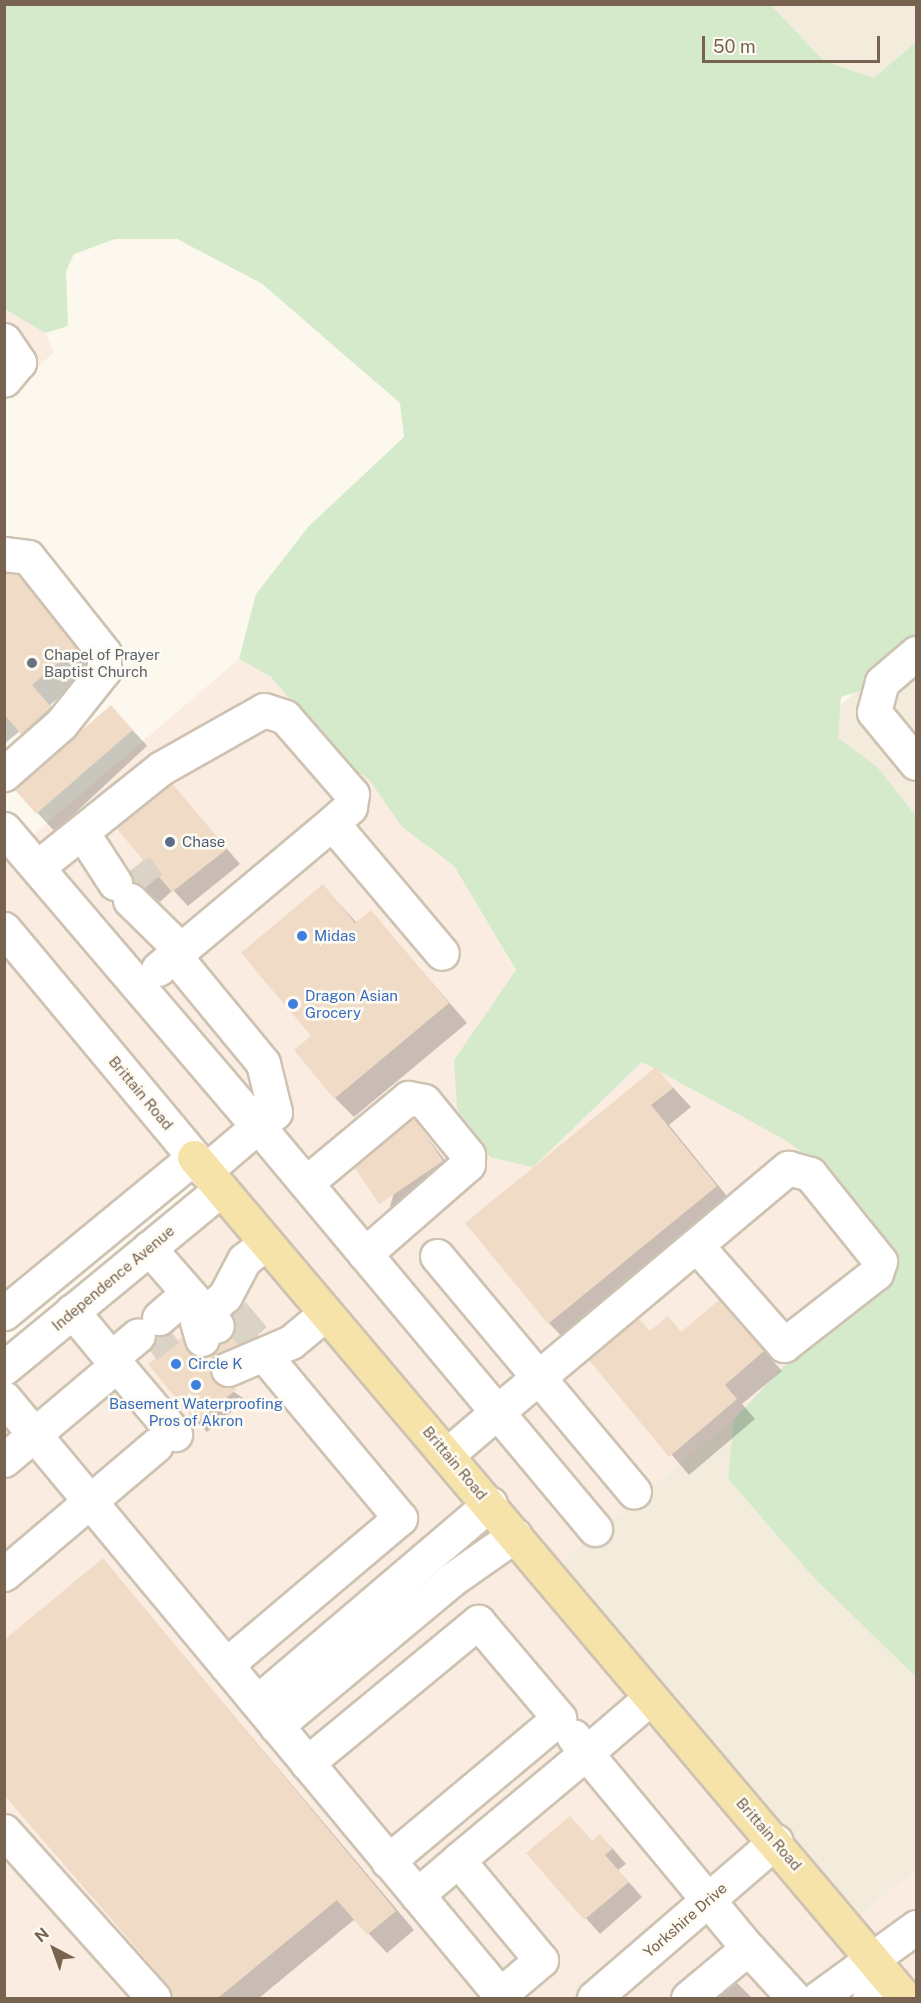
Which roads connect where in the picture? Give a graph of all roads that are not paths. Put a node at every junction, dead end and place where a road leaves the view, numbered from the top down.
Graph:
1 (4, 340) edge
2 (4, 380) edge
3 (4, 554) edge
4 (916, 653) edge
5 (916, 763) edge
6 (4, 774) edge
7 (332, 823) junction
8 (4, 829) edge
9 (82, 832) junction
10 (40, 865) junction
11 (4, 929) edge
12 (178, 952) junction
13 (442, 953) dead end
14 (140, 984) junction
15 (258, 1126) junction
16 (207, 1172) junction
17 (306, 1183) junction
18 (266, 1243) junction
19 (696, 1245) junction
20 (149, 1248) junction
21 (364, 1254) junction
22 (437, 1256) dead end
23 (72, 1311) junction
24 (209, 1312) junction
25 (326, 1312) junction
26 (4, 1313) edge
27 (116, 1364) junction
28 (4, 1368) edge
29 (538, 1378) junction
30 (4, 1398) edge
31 (497, 1412) junction
32 (35, 1434) junction
33 (448, 1454) junction
34 (4, 1460) edge
35 (634, 1492) dead end
36 (90, 1501) junction
37 (490, 1504) junction
38 (595, 1528) dead end
39 (515, 1535) junction
40 (4, 1574) edge
41 (226, 1665) junction
42 (650, 1698) junction
43 (267, 1714) junction
44 (559, 1718) junction
45 (586, 1753) junction
46 (307, 1763) junction
47 (4, 1831) edge
48 (776, 1841) junction
49 (459, 1860) junction
50 (388, 1861) junction
51 (417, 1895) junction
52 (710, 1899) junction
53 (916, 1927) edge
54 (748, 1948) junction
55 (884, 1984) edge
56 (500, 1997) edge
57 (154, 1998) edge
58 (594, 1998) edge
59 (688, 1998) edge
60 (794, 1998) edge
61 (818, 1998) edge

1 - 2 street
3 - 6 street
4 - 5 street
7 - 9 street
7 - 12 street
7 - 13 street
8 - 10 street
9 - 10 street
9 - 12 street
10 - 14 street
11 - 16 street, Brittain Road
12 - 14 street
12 - 15 street
14 - 15 street
15 - 16 street
15 - 17 street
16 - 18 main road, Brittain Road
16 - 20 street, Independence Avenue
16 - 26 street
17 - 21 street
17 - 21 street
18 - 24 street
18 - 25 main road, Brittain Road
19 - 19 street
19 - 29 street
20 - 23 street, Independence Avenue
20 - 24 street
21 - 31 street
22 - 29 street
23 - 27 street
23 - 28 street, Independence Avenue
24 - 27 street
25 - 33 main road, Brittain Road
25 - 41 street
27 - 32 street
27 - 36 street
29 - 31 street
29 - 35 street
30 - 32 street
31 - 33 street
31 - 38 street
32 - 34 street
32 - 36 street
33 - 37 main road, Brittain Road
36 - 40 street
36 - 41 street
37 - 39 main road, Brittain Road
37 - 43 street
39 - 42 main road, Brittain Road
39 - 43 street
41 - 43 street
42 - 45 street
42 - 48 main road, Brittain Road
43 - 46 street
44 - 45 street
44 - 46 street
44 - 50 street
45 - 49 street
45 - 52 street
46 - 50 street
47 - 57 street
48 - 52 street, Yorkshire Drive
48 - 55 main road, Brittain Road
49 - 51 street
49 - 56 street
50 - 51 street
51 - 56 street
52 - 54 street
52 - 58 street, Yorkshire Drive
53 - 55 street
54 - 59 street
54 - 60 street
55 - 61 street

